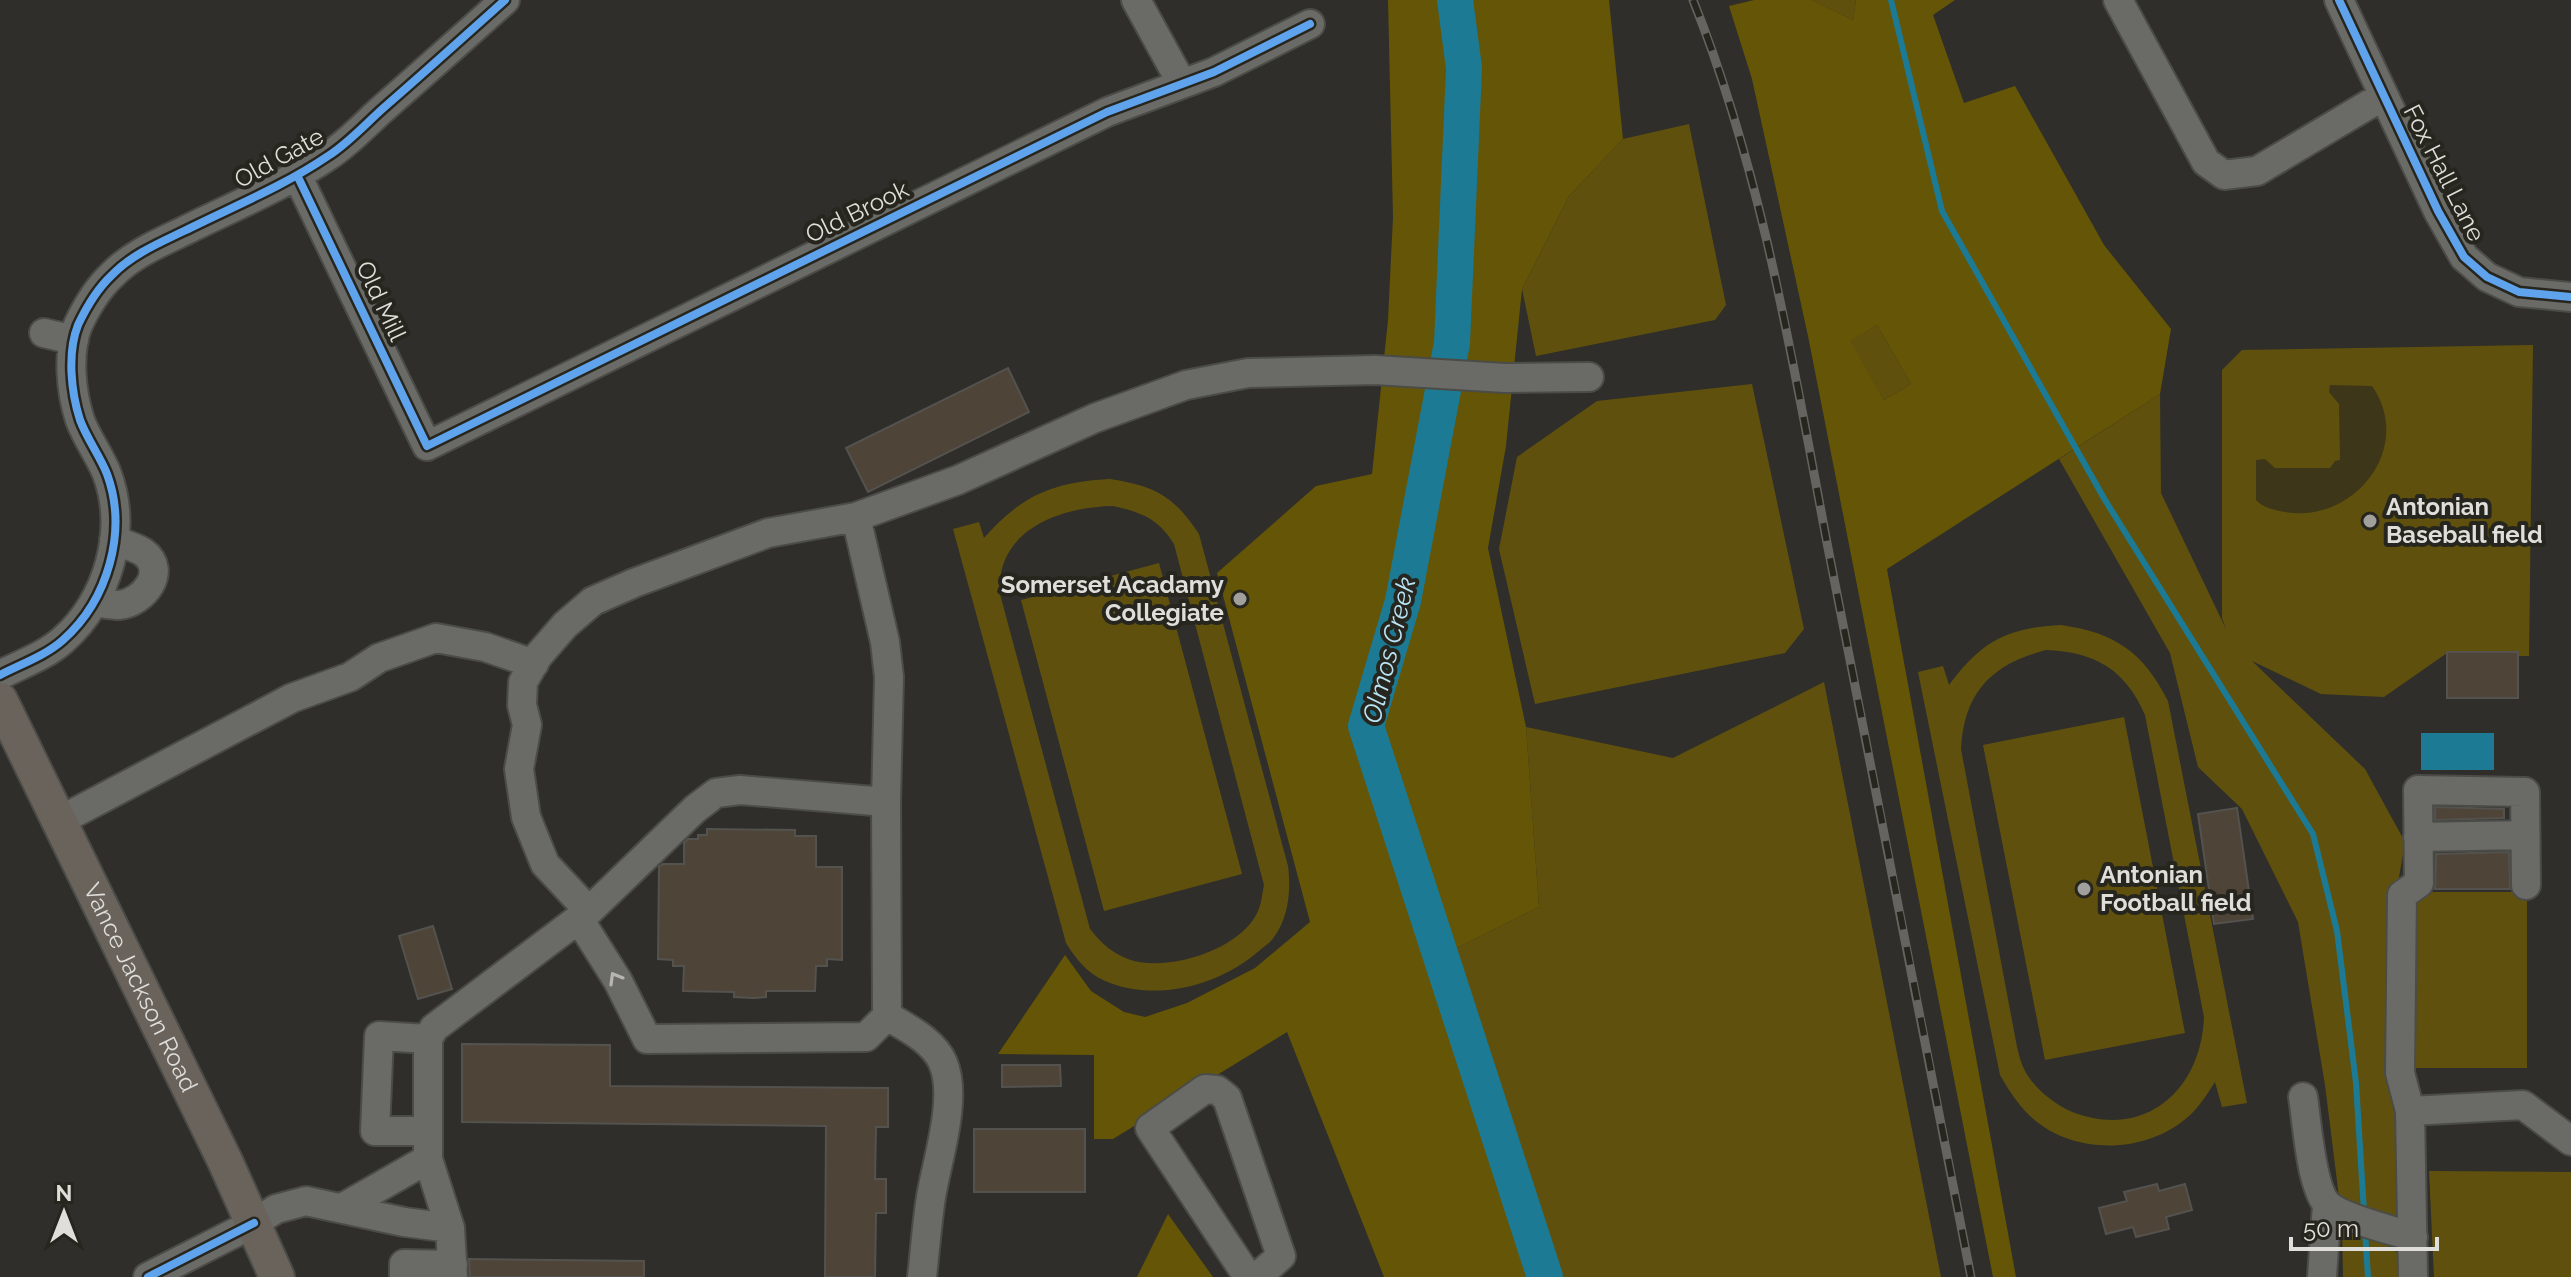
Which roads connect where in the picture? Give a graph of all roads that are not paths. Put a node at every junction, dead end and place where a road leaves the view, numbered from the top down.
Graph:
1 (505, 0) edge
2 (1136, 0) edge
3 (2118, 0) edge
4 (2339, 0) edge
5 (1310, 24) dead end
6 (1181, 82) junction
7 (2383, 96) junction
8 (297, 175) junction
9 (2571, 297) edge
10 (44, 333) dead end
11 (74, 340) junction
12 (1589, 377) dead end
13 (427, 446) joint
14 (856, 517) junction
15 (114, 540) junction
16 (94, 602) junction
17 (534, 664) junction
18 (0, 675) edge
19 (0, 700) edge
20 (886, 802) junction
21 (59, 821) junction
22 (2525, 835) junction
23 (2418, 837) junction
24 (2526, 885) dead end
25 (584, 915) junction
26 (887, 1016) junction
27 (428, 1039) junction
28 (2303, 1097) dead end
29 (2410, 1111) junction
30 (428, 1131) junction
31 (2571, 1141) edge
32 (428, 1159) junction
33 (344, 1207) junction
34 (2334, 1209) junction
35 (254, 1223) junction
36 (450, 1228) junction
37 (2401, 1233) junction
38 (453, 1271) edge
39 (148, 1277) edge
40 (277, 1277) edge
41 (404, 1277) edge
42 (922, 1277) edge
43 (1248, 1277) edge
44 (1257, 1277) edge
45 (2322, 1277) edge
46 (2413, 1277) edge

1 - 8 street, Old Gate
2 - 6 street
3 - 7 street
4 - 7 street, Fox Hall Lane
5 - 6 street, Old Brook
6 - 13 street, Old Brook
7 - 9 street, Fox Hall Lane
8 - 11 street, Old Gate
8 - 13 street, Old Mill
10 - 11 street
11 - 15 street
12 - 14 street
14 - 17 street
14 - 20 street
15 - 16 street
15 - 16 street
16 - 18 street
17 - 21 street
17 - 25 street
19 - 21 main road, Vance Jackson Road
20 - 25 street
20 - 26 street
21 - 35 main road, Vance Jackson Road
22 - 23 street
22 - 23 street
22 - 24 street
23 - 29 street
26 -> 25 street
25 - 27 street
26 - 42 street
27 - 30 street
27 - 30 street
28 - 34 street
29 - 31 street
29 - 37 street
30 - 32 street
32 - 33 street
32 - 36 street
33 - 35 street
33 - 36 street
34 - 37 street
34 - 45 street
35 - 39 street
35 - 40 main road, Vance Jackson Road
36 - 38 street
37 - 46 street
38 - 41 street
43 - 44 street

